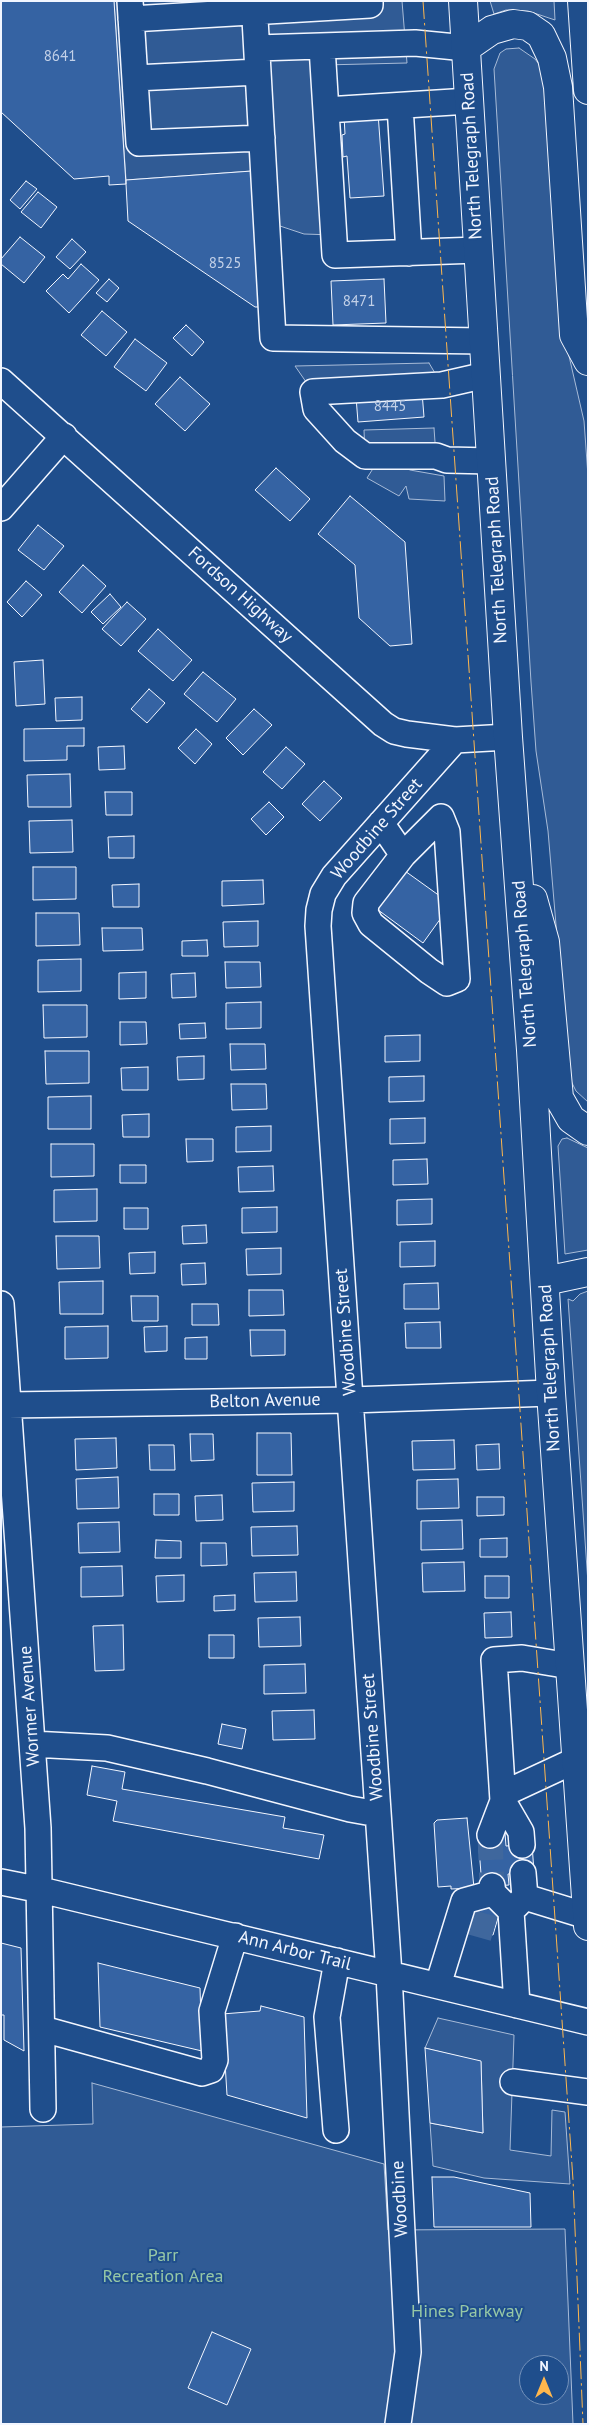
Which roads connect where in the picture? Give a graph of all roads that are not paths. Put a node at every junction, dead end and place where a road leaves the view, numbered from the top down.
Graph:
1 (370, 1) edge
2 (463, 1) edge
3 (582, 1) edge
4 (254, 7) edge
5 (131, 10) edge
6 (586, 37) edge
7 (322, 47) junction
8 (466, 48) junction
9 (257, 60) junction
10 (135, 78) junction
11 (588, 90) edge
12 (469, 101) junction
13 (391, 107) junction
14 (326, 110) junction
15 (262, 138) junction
16 (478, 250) junction
17 (409, 253) junction
18 (484, 341) junction
19 (588, 361) edge
20 (486, 376) junction
21 (1, 381) edge
22 (64, 436) junction
23 (491, 461) junction
24 (1, 508) edge
25 (508, 737) junction
26 (455, 740) junction
27 (381, 823) junction
28 (517, 842) junction
29 (403, 855) junction
30 (588, 1131) edge
31 (588, 1272) edge
32 (545, 1281) junction
33 (1, 1304) edge
34 (551, 1393) junction
35 (351, 1400) junction
36 (8, 1405) junction
37 (570, 1666) junction
38 (32, 1744) junction
39 (576, 1760) junction
40 (503, 1798) junction
41 (378, 1814) junction
42 (490, 1835) tunnel mouth
43 (522, 1845) dead end
44 (1, 1882) edge
45 (41, 1890) junction
46 (513, 1909) junction
47 (587, 1921) edge
48 (235, 1936) junction
49 (337, 1961) junction
50 (389, 1974) junction
51 (438, 1986) junction
52 (517, 2005) junction
53 (588, 2022) edge
54 (42, 2028) junction
55 (513, 2082) dead end
56 (588, 2092) edge
57 (43, 2109) dead end
58 (336, 2130) dead end
59 (398, 2424) edge

1 - 4 street
2 - 8 main road, North Telegraph Road
3 - 6 main road
4 - 5 street
4 - 9 street
5 - 10 street
6 - 11 main road
7 - 8 street
7 - 9 street
7 - 14 street
8 - 12 main road, North Telegraph Road
8 - 19 main road
9 - 10 street
9 - 15 street
10 - 15 street
12 - 13 street
12 - 16 main road, North Telegraph Road
13 - 14 street
13 - 17 street
14 - 17 street
15 - 18 street
16 - 17 street
16 - 18 main road, North Telegraph Road
18 - 20 main road, North Telegraph Road
20 - 23 main road, North Telegraph Road
20 - 23 street
21 - 22 street, Fordson Highway
22 - 24 street
22 - 26 street, Fordson Highway
23 - 25 main road, North Telegraph Road
25 - 26 street, Fordson Highway
25 - 28 main road, North Telegraph Road
26 - 27 street, Woodbine Street
27 - 29 street
27 - 35 street, Woodbine Street
28 - 30 main road
28 - 32 main road, North Telegraph Road
29 - 29 street
31 - 32 main road
32 - 34 main road, North Telegraph Road
33 - 36 street, Wormer Avenue
34 - 35 street, Belton Avenue
34 - 37 main road, North Telegraph Road
35 - 36 street, Belton Avenue
35 - 41 street, Woodbine Street
36 - 38 street, Wormer Avenue
37 - 39 main road, North Telegraph Road
37 - 40 street
38 - 41 street
38 - 45 street, Wormer Avenue
39 - 40 street
39 - 47 main road, North Telegraph Road
40 - 42 street
40 - 43 street
41 - 50 street, Woodbine Street
44 - 45 street, Ann Arbor Trail
45 - 48 street, Ann Arbor Trail
45 - 54 street, Wormer Avenue
46 - 47 street
46 - 51 street
46 - 52 street
48 - 49 street, Ann Arbor Trail
48 - 54 street
49 - 50 street, Ann Arbor Trail
49 - 58 street
50 - 51 street, Ann Arbor Trail
50 - 59 street, Woodbine
51 - 52 street, Ann Arbor Trail
52 - 53 street, Ann Arbor Trail
54 - 57 street, Wormer Avenue
55 - 56 street

